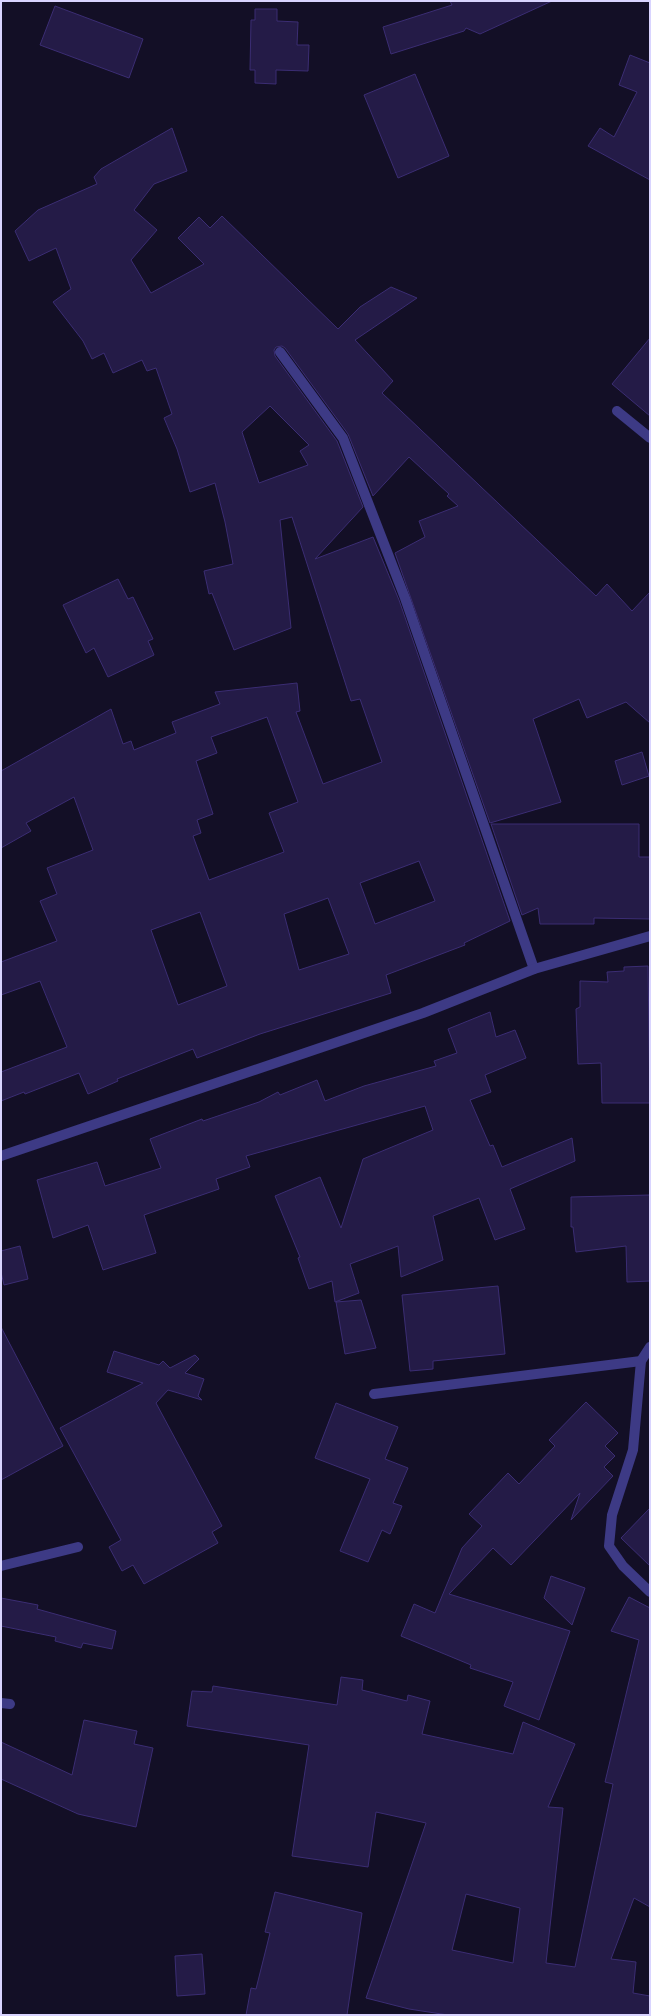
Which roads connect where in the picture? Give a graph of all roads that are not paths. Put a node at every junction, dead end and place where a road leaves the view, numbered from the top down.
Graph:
1 (280, 352) dead end
2 (617, 411) dead end
3 (650, 438) edge
4 (650, 936) edge
5 (534, 969) junction
6 (1, 1156) edge
7 (650, 1347) edge
8 (641, 1361) junction
9 (374, 1394) dead end
10 (78, 1547) dead end
11 (1, 1566) edge
12 (650, 1592) edge

1 - 5 street
2 - 3 street
4 - 5 street
5 - 6 street
7 - 8 street
8 - 9 street
8 - 12 street
10 - 11 street

